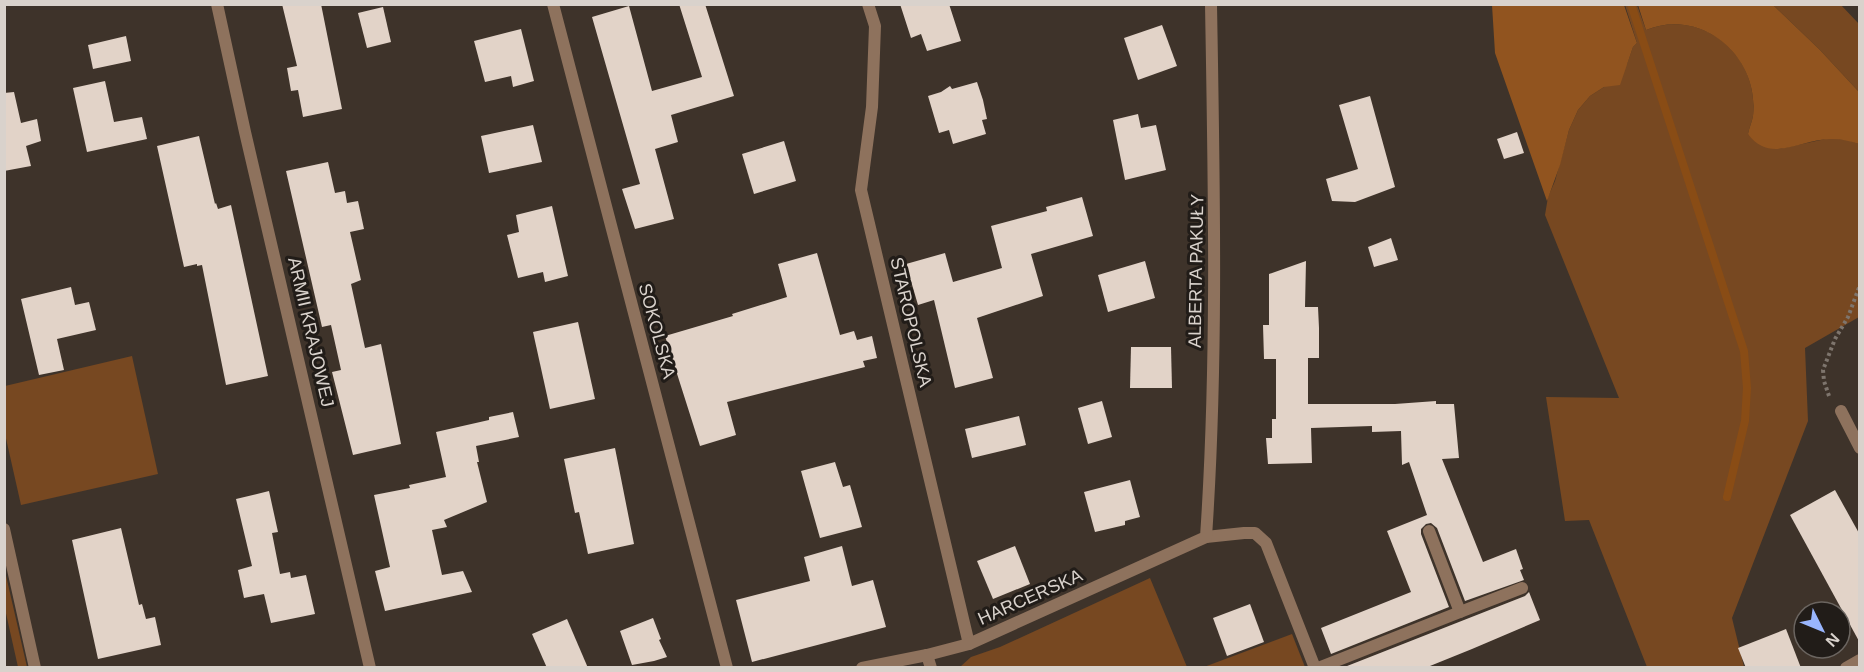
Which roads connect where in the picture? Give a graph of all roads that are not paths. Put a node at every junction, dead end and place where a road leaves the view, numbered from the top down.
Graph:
1 (217, 4) edge
2 (554, 4) edge
3 (868, 4) edge
4 (1211, 4) edge
5 (1841, 411) road end
6 (1860, 448) edge
7 (4, 529) edge
8 (1430, 531) dead end
9 (1206, 537) junction
10 (1522, 588) dead end
11 (1460, 612) junction
12 (969, 644) junction
13 (1860, 660) edge
14 (929, 661) edge
15 (35, 668) edge
16 (370, 668) edge
17 (727, 668) edge
18 (862, 668) edge
19 (1316, 668) edge
20 (1846, 668) edge

1 - 16 street, ARMII KRAJOWEJ
2 - 17 street, SOKOLSKA
3 - 12 street, STAROPOLSKA
4 - 9 street, ALBERTA PAKUŁY
5 - 6 street
7 - 15 street
8 - 11 street
9 - 12 street, HARCERSKA
9 - 19 street, HARCERSKA
10 - 11 street
11 - 19 street
12 - 14 street, HARCERSKA
13 - 20 street
14 - 18 street, HARCERSKA

